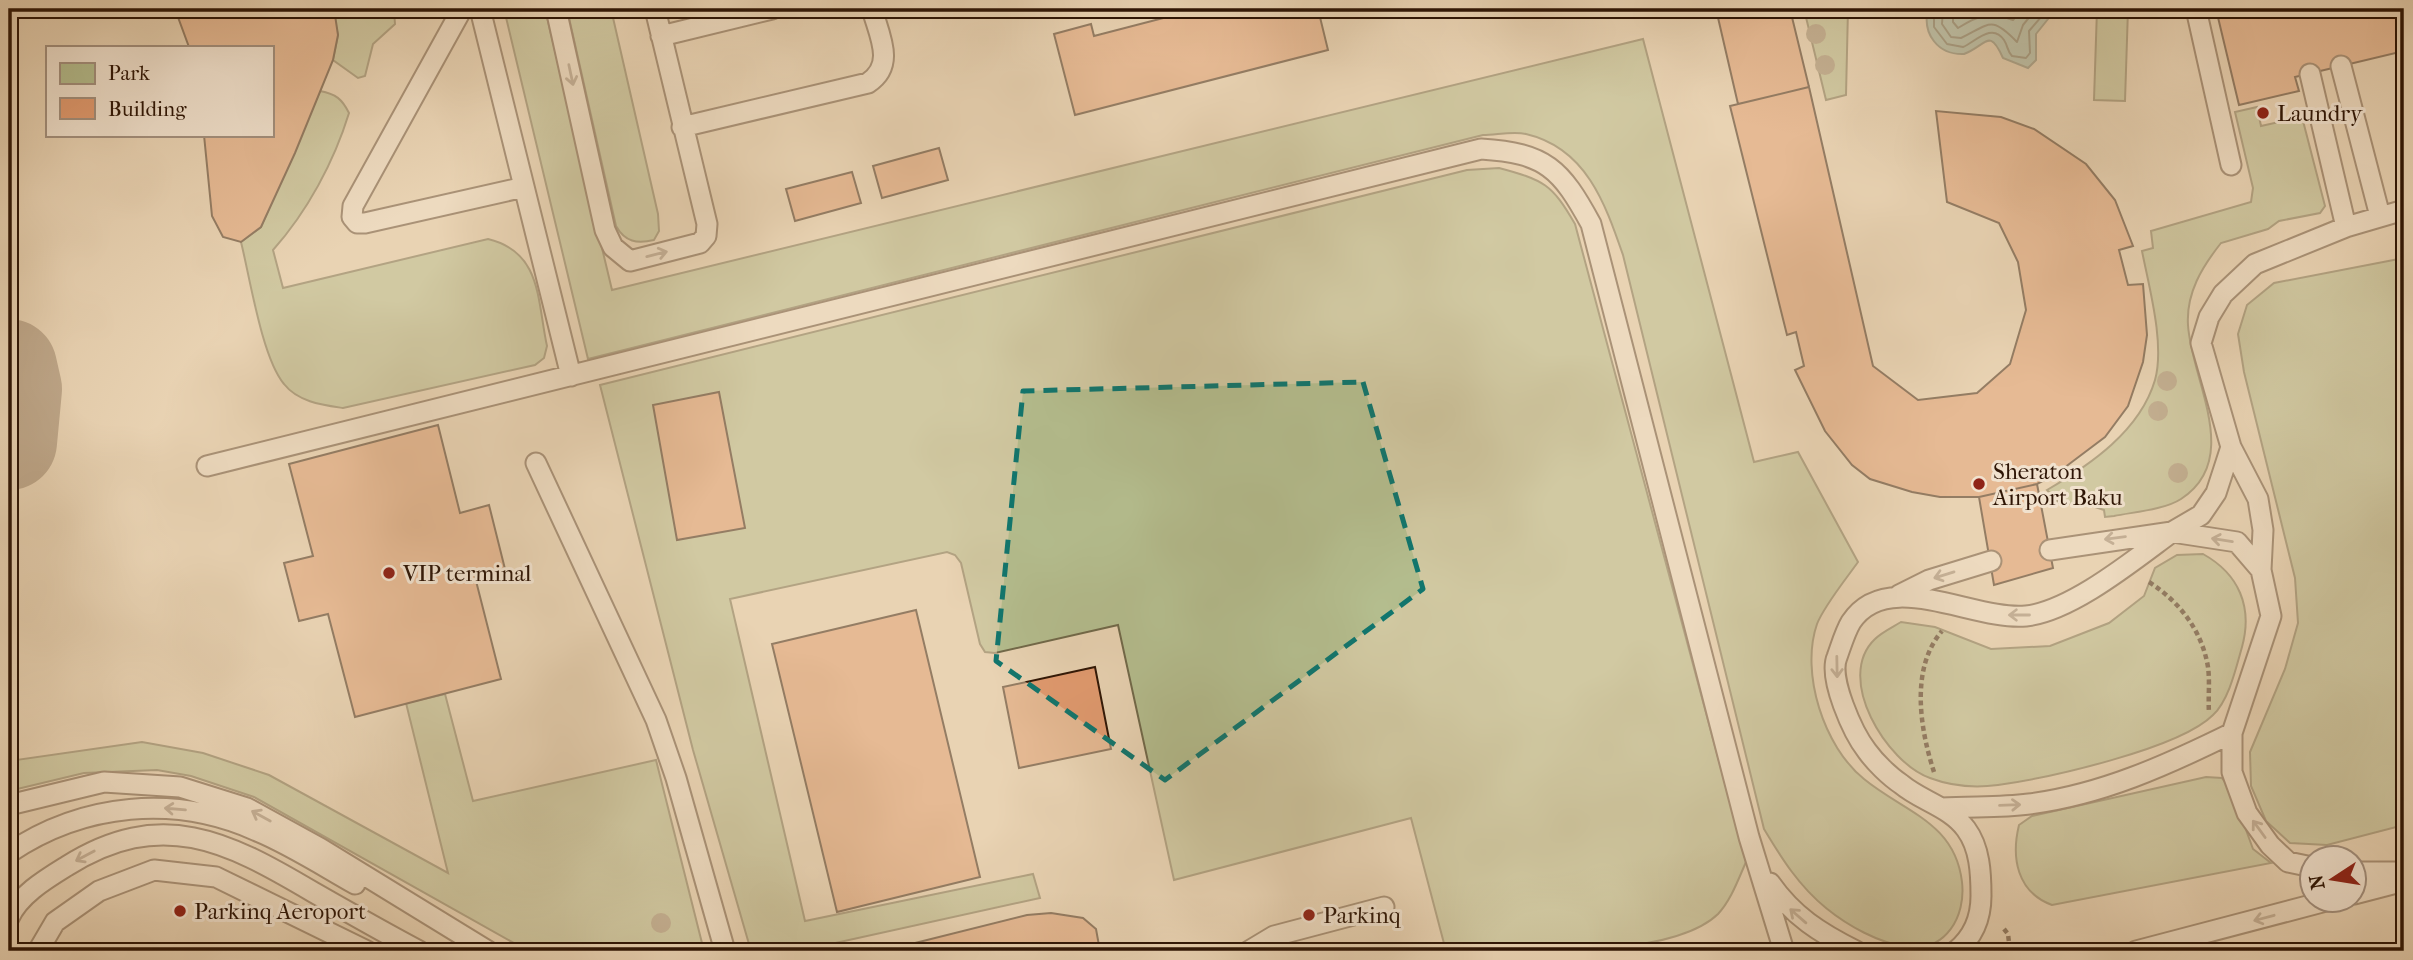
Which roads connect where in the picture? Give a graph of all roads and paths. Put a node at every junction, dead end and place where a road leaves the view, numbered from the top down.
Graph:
1 (462, 9) edge
2 (480, 9) edge
3 (556, 9) edge
4 (655, 9) edge
5 (772, 9) edge
6 (872, 9) edge
7 (2196, 9) edge
8 (661, 36) junction
9 (2341, 66) dead end
10 (2310, 74) dead end
11 (682, 127) junction
12 (2231, 165) dead end
13 (524, 187) junction
14 (2404, 210) edge
15 (2380, 216) junction
16 (2346, 227) junction
17 (571, 376) junction
18 (2231, 447) junction
19 (536, 463) dead end
20 (207, 466) dead end
21 (2172, 532) junction
22 (2050, 550) dead end
23 (1990, 561) dead end
24 (2124, 566) junction
25 (2261, 570) junction
26 (1899, 595) junction
27 (1962, 608) junction
28 (2226, 736) junction
29 (11, 804) edge
30 (1947, 808) junction
31 (1749, 837) junction
32 (9, 853) edge
33 (2298, 864) edge
34 (2368, 872) edge
35 (2404, 872) edge
36 (2404, 881) edge
37 (2368, 890) edge
38 (1384, 907) dead end
39 (2298, 909) edge
40 (9, 918) edge
41 (38, 951) edge
42 (367, 951) edge
43 (419, 951) edge
44 (480, 951) edge
45 (488, 951) edge
46 (725, 951) edge
47 (1249, 951) edge
48 (1784, 951) edge
49 (1856, 951) edge
50 (1956, 951) edge
51 (2136, 951) edge

1 - 13 lane
2 - 13 lane
3 -> 11 lane
4 - 8 lane
5 - 8 lane
6 - 11 lane
7 - 12 lane
8 - 11 lane
9 - 15 lane
10 - 16 lane
13 - 17 lane
14 - 15 lane
15 - 16 lane
16 - 18 lane
17 - 20 lane
17 - 31 lane
18 - 21 lane
18 - 25 lane
19 - 46 lane
21 -> 22 lane
21 - 24 lane
25 -> 21 lane
23 -> 26 lane
24 -> 27 lane
24 - 28 path
25 - 28 lane
26 - 27 lane
26 -> 30 lane
27 - 30 path
30 -> 28 lane
33 -> 28 lane
45 -> 29 lane
30 - 50 lane
31 - 48 lane
49 -> 31 lane
44 -> 32 lane
34 - 35 lane
36 - 37 lane
38 - 47 lane
39 -> 51 lane
43 -> 40 lane
41 - 42 lane

